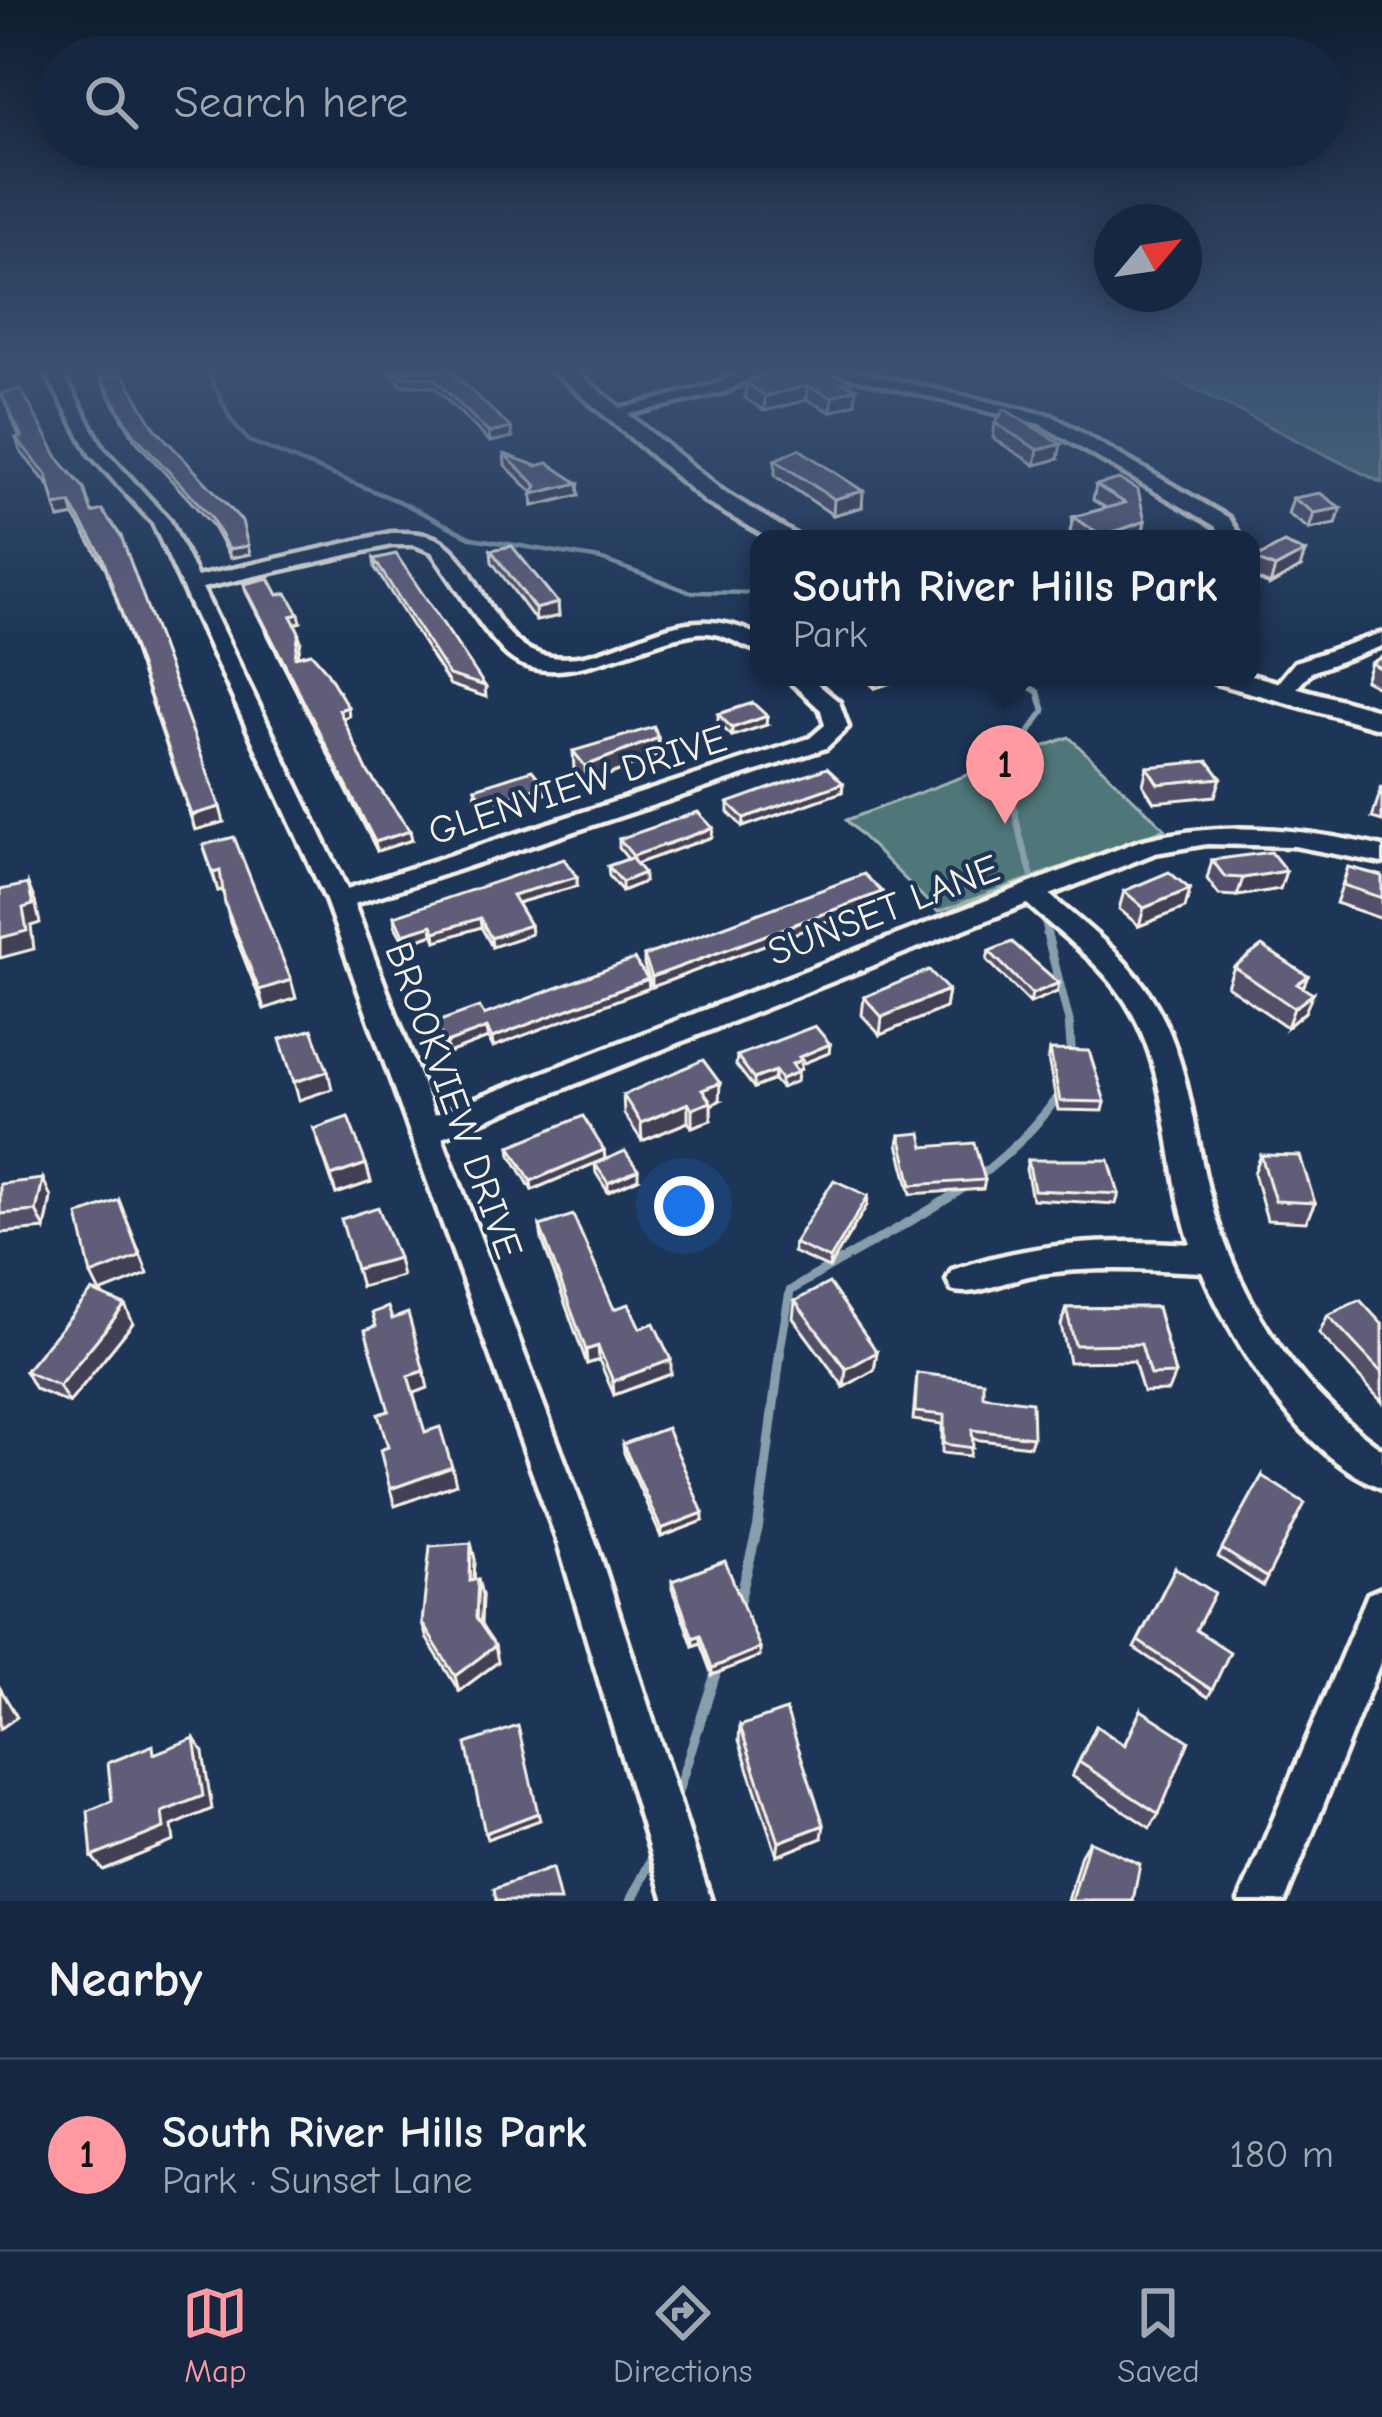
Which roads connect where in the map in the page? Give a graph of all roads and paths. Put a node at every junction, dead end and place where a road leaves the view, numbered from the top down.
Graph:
1 (105, 460) edge
2 (670, 460) edge
3 (1115, 460) edge
4 (773, 530) edge
5 (1227, 530) edge
6 (194, 584) junction
7 (1382, 639) edge
8 (750, 641) edge
9 (806, 686) edge
10 (1258, 686) edge
11 (1280, 692) junction
12 (1382, 720) edge
13 (1382, 855) edge
14 (1031, 893) junction
15 (339, 900) junction
16 (426, 1131) junction
17 (1212, 1258) junction
18 (964, 1280) dead end
19 (1382, 1471) edge
20 (1382, 1608) edge
21 (688, 1901) edge
22 (1262, 1901) edge

1 - 6 street, BROOKVIEW DRIVE
2 - 4 main road
3 - 5 street
6 - 8 street
6 - 15 street, BROOKVIEW DRIVE
7 - 11 street
9 - 15 street, GLENVIEW DRIVE
10 - 11 main road
11 - 12 main road
13 - 14 street, SUNSET LANE
14 - 16 street, SUNSET LANE
14 - 17 street
15 - 16 street, BROOKVIEW DRIVE
16 - 21 street, BROOKVIEW DRIVE
17 - 18 street
17 - 19 street
20 - 22 street

